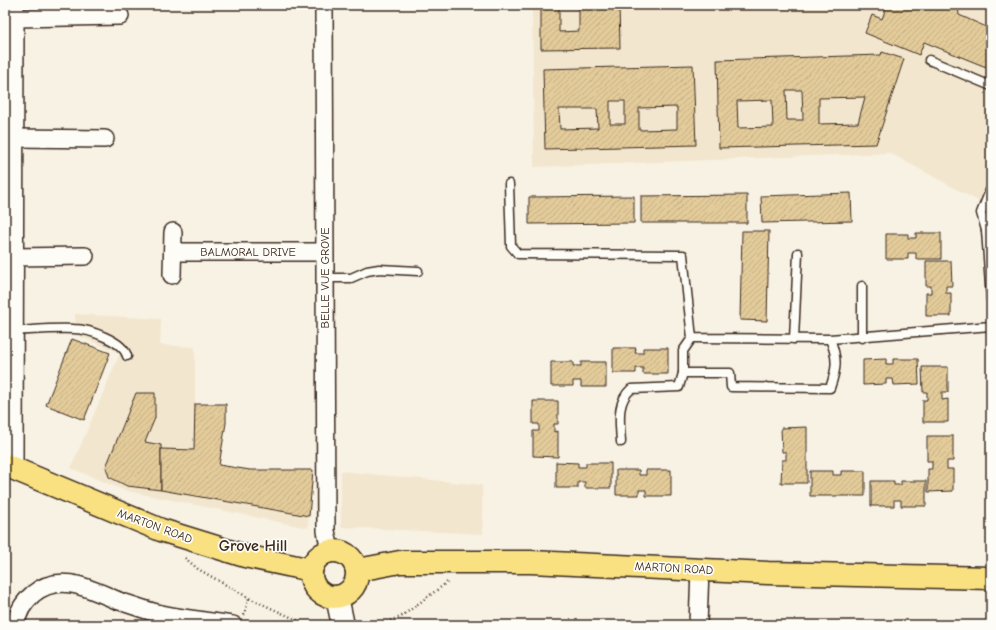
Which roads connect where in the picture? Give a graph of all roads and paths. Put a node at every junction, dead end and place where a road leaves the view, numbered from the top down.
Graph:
1 (324, 5) edge
2 (15, 11) edge
3 (120, 16) dead end
4 (929, 60) dead end
5 (991, 86) edge
6 (11, 128) edge
7 (105, 139) dead end
8 (509, 184) dead end
9 (991, 188) edge
10 (989, 227) edge
11 (173, 232) dead end
12 (11, 251) edge
13 (172, 252) junction
14 (324, 252) junction
15 (798, 253) dead end
16 (86, 256) dead end
17 (418, 271) dead end
18 (172, 275) dead end
19 (324, 278) junction
20 (862, 286) dead end
21 (991, 300) edge
22 (991, 326) edge
23 (10, 330) edge
24 (692, 338) junction
25 (862, 338) junction
26 (794, 339) junction
27 (830, 339) junction
28 (128, 356) dead end
29 (683, 373) junction
30 (621, 442) dead end
31 (10, 467) edge
32 (330, 550) junction
33 (178, 556) dead end
34 (453, 562) junction
35 (700, 569) junction
36 (311, 570) junction
37 (358, 570) junction
38 (991, 578) edge
39 (337, 597) junction
40 (248, 598) junction
41 (238, 622) edge
42 (16, 625) edge
43 (308, 625) edge
44 (343, 625) edge
45 (379, 625) edge
46 (698, 625) edge

1 - 14 street, BELLE VUE GROVE
2 - 3 street
2 - 6 street
4 - 5 lane
6 - 7 street
6 - 12 street
8 - 24 lane
9 - 10 lane
10 - 21 lane
11 - 13 street
12 - 16 street
12 - 23 street
13 - 14 street, BALMORAL DRIVE
13 - 18 street
14 - 19 street, BELLE VUE GROVE
15 - 26 lane
17 - 19 lane
19 - 32 street, BELLE VUE GROVE
20 - 25 lane
22 - 25 lane
23 - 28 lane
23 - 31 street
24 - 26 lane
24 - 29 lane
25 - 27 lane
26 - 27 lane
27 - 29 lane
29 - 30 lane
31 - 36 main road, MARTON ROAD
32 - 36 main road
32 - 37 main road
33 - 40 path
34 - 35 main road, MARTON ROAD
34 - 37 main road, MARTON ROAD
34 - 45 path
35 - 38 main road, MARTON ROAD
35 - 46 street
36 - 39 main road
37 - 39 main road
39 - 44 street
40 - 41 path
40 - 43 path
41 - 42 street

